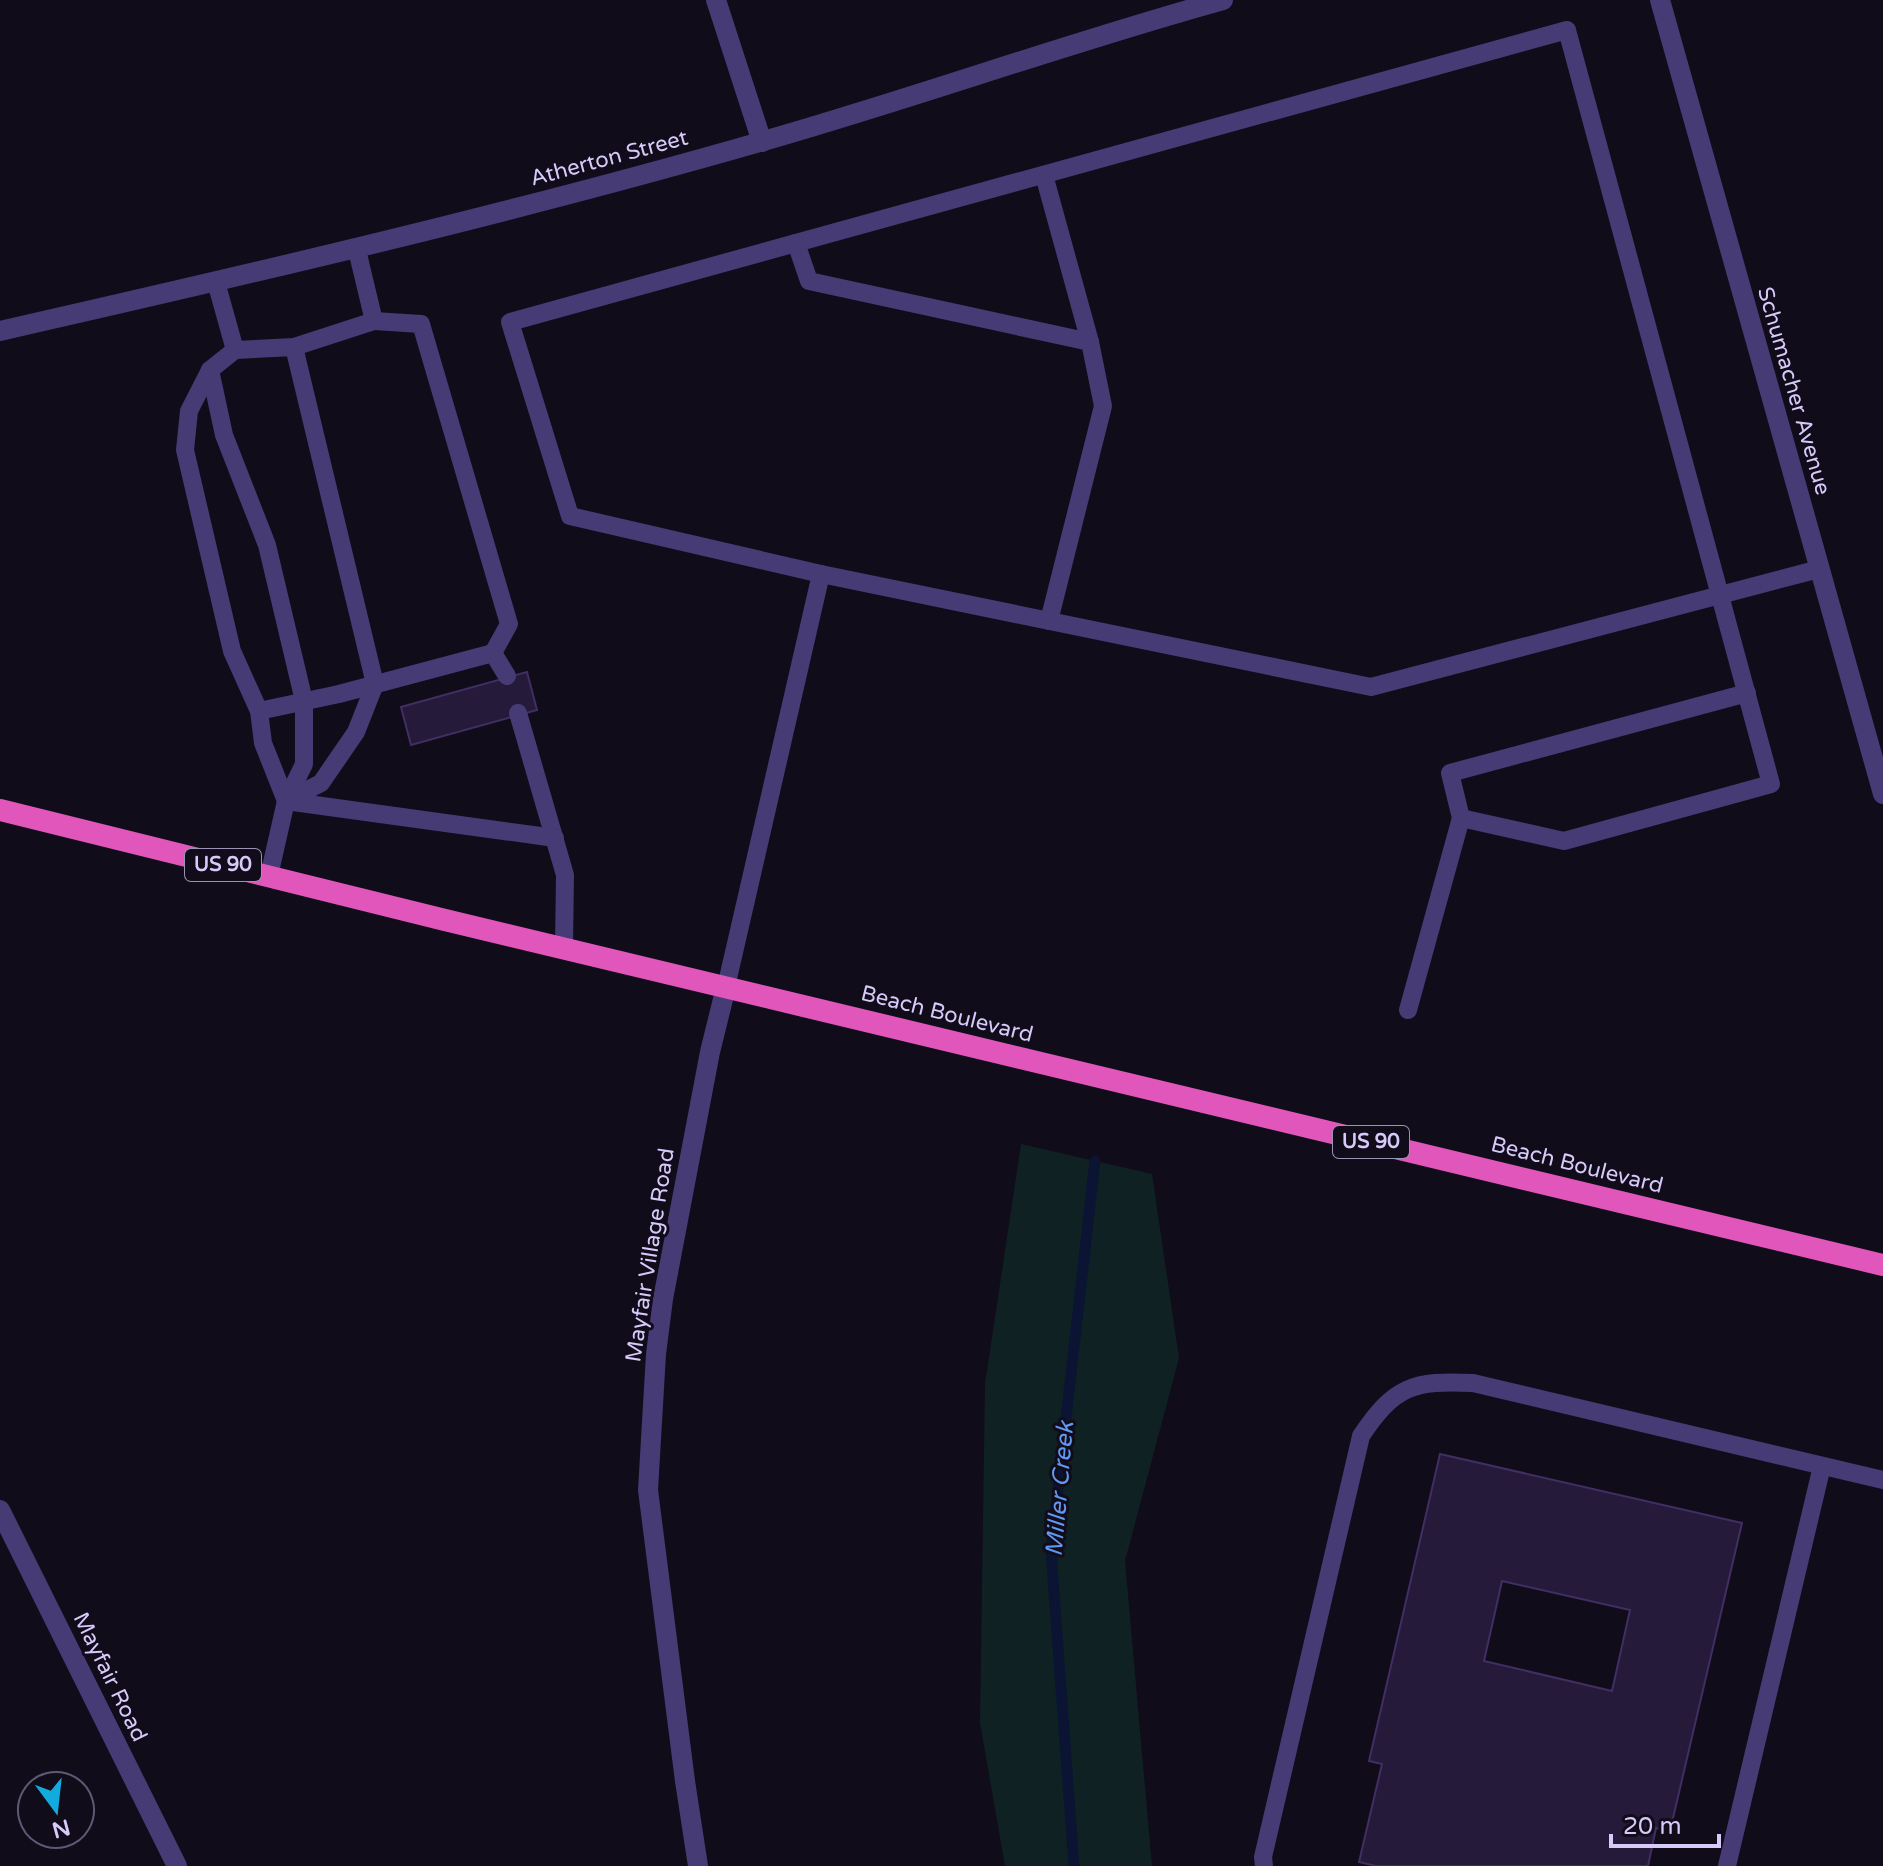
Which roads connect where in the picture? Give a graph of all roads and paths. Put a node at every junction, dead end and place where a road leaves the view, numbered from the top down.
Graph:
1 (716, 0) edge
2 (1223, 0) edge
3 (1660, 0) edge
4 (1184, 5) edge
5 (762, 142) junction
6 (1044, 175) junction
7 (796, 243) junction
8 (357, 250) junction
9 (216, 282) junction
10 (374, 321) junction
11 (0, 331) edge
12 (1090, 342) junction
13 (294, 347) junction
14 (235, 350) junction
15 (210, 370) junction
16 (1819, 569) junction
17 (821, 574) junction
18 (1720, 595) junction
19 (1049, 621) junction
20 (493, 653) junction
21 (507, 676) dead end
22 (375, 684) junction
23 (1747, 693) junction
24 (304, 701) junction
25 (259, 711) junction
26 (518, 713) dead end
27 (1883, 794) edge
28 (286, 801) junction
29 (0, 810) edge
30 (1461, 818) junction
31 (555, 838) junction
32 (269, 876) junction
33 (564, 947) junction
34 (726, 987) junction
35 (1408, 1010) dead end
36 (1883, 1265) edge
37 (1822, 1466) junction
38 (1883, 1480) edge
39 (0, 1510) edge
40 (177, 1866) edge
41 (698, 1866) edge
42 (1264, 1866) edge
43 (1727, 1866) edge

1 - 5 street
2 - 4 street, Atherton Street
3 - 16 street, Schumacher Avenue
4 - 5 street, Atherton Street
5 - 8 street, Atherton Street
6 - 7 lane
6 - 12 lane
6 - 18 lane
7 - 12 lane
7 - 17 lane
8 - 9 street, Atherton Street
8 - 10 lane
9 - 11 street, Atherton Street
9 - 14 lane
10 - 13 lane
10 - 20 lane
12 - 19 lane
13 - 14 lane
13 - 22 lane
14 - 15 lane
15 - 24 lane
15 - 25 lane
16 - 18 lane
16 - 27 street, Schumacher Avenue
17 - 19 lane
17 - 34 lane
18 - 19 lane
18 - 23 lane
20 - 21 lane
20 - 22 lane
22 - 24 lane
22 - 28 lane
23 - 30 lane
23 - 30 lane
24 - 25 lane
24 - 28 lane
25 - 28 lane
26 - 31 lane
28 - 31 lane
28 - 32 lane
29 - 32 highway, Beach Boulevard / US 90
30 - 35 lane
31 - 33 lane
32 - 33 highway, Beach Boulevard / US 90
33 - 34 highway, Beach Boulevard / US 90
34 - 36 highway, Beach Boulevard / US 90
34 - 41 street, Mayfair Village Road
37 - 38 lane
37 - 42 lane
37 - 43 lane
39 - 40 street, Mayfair Road

